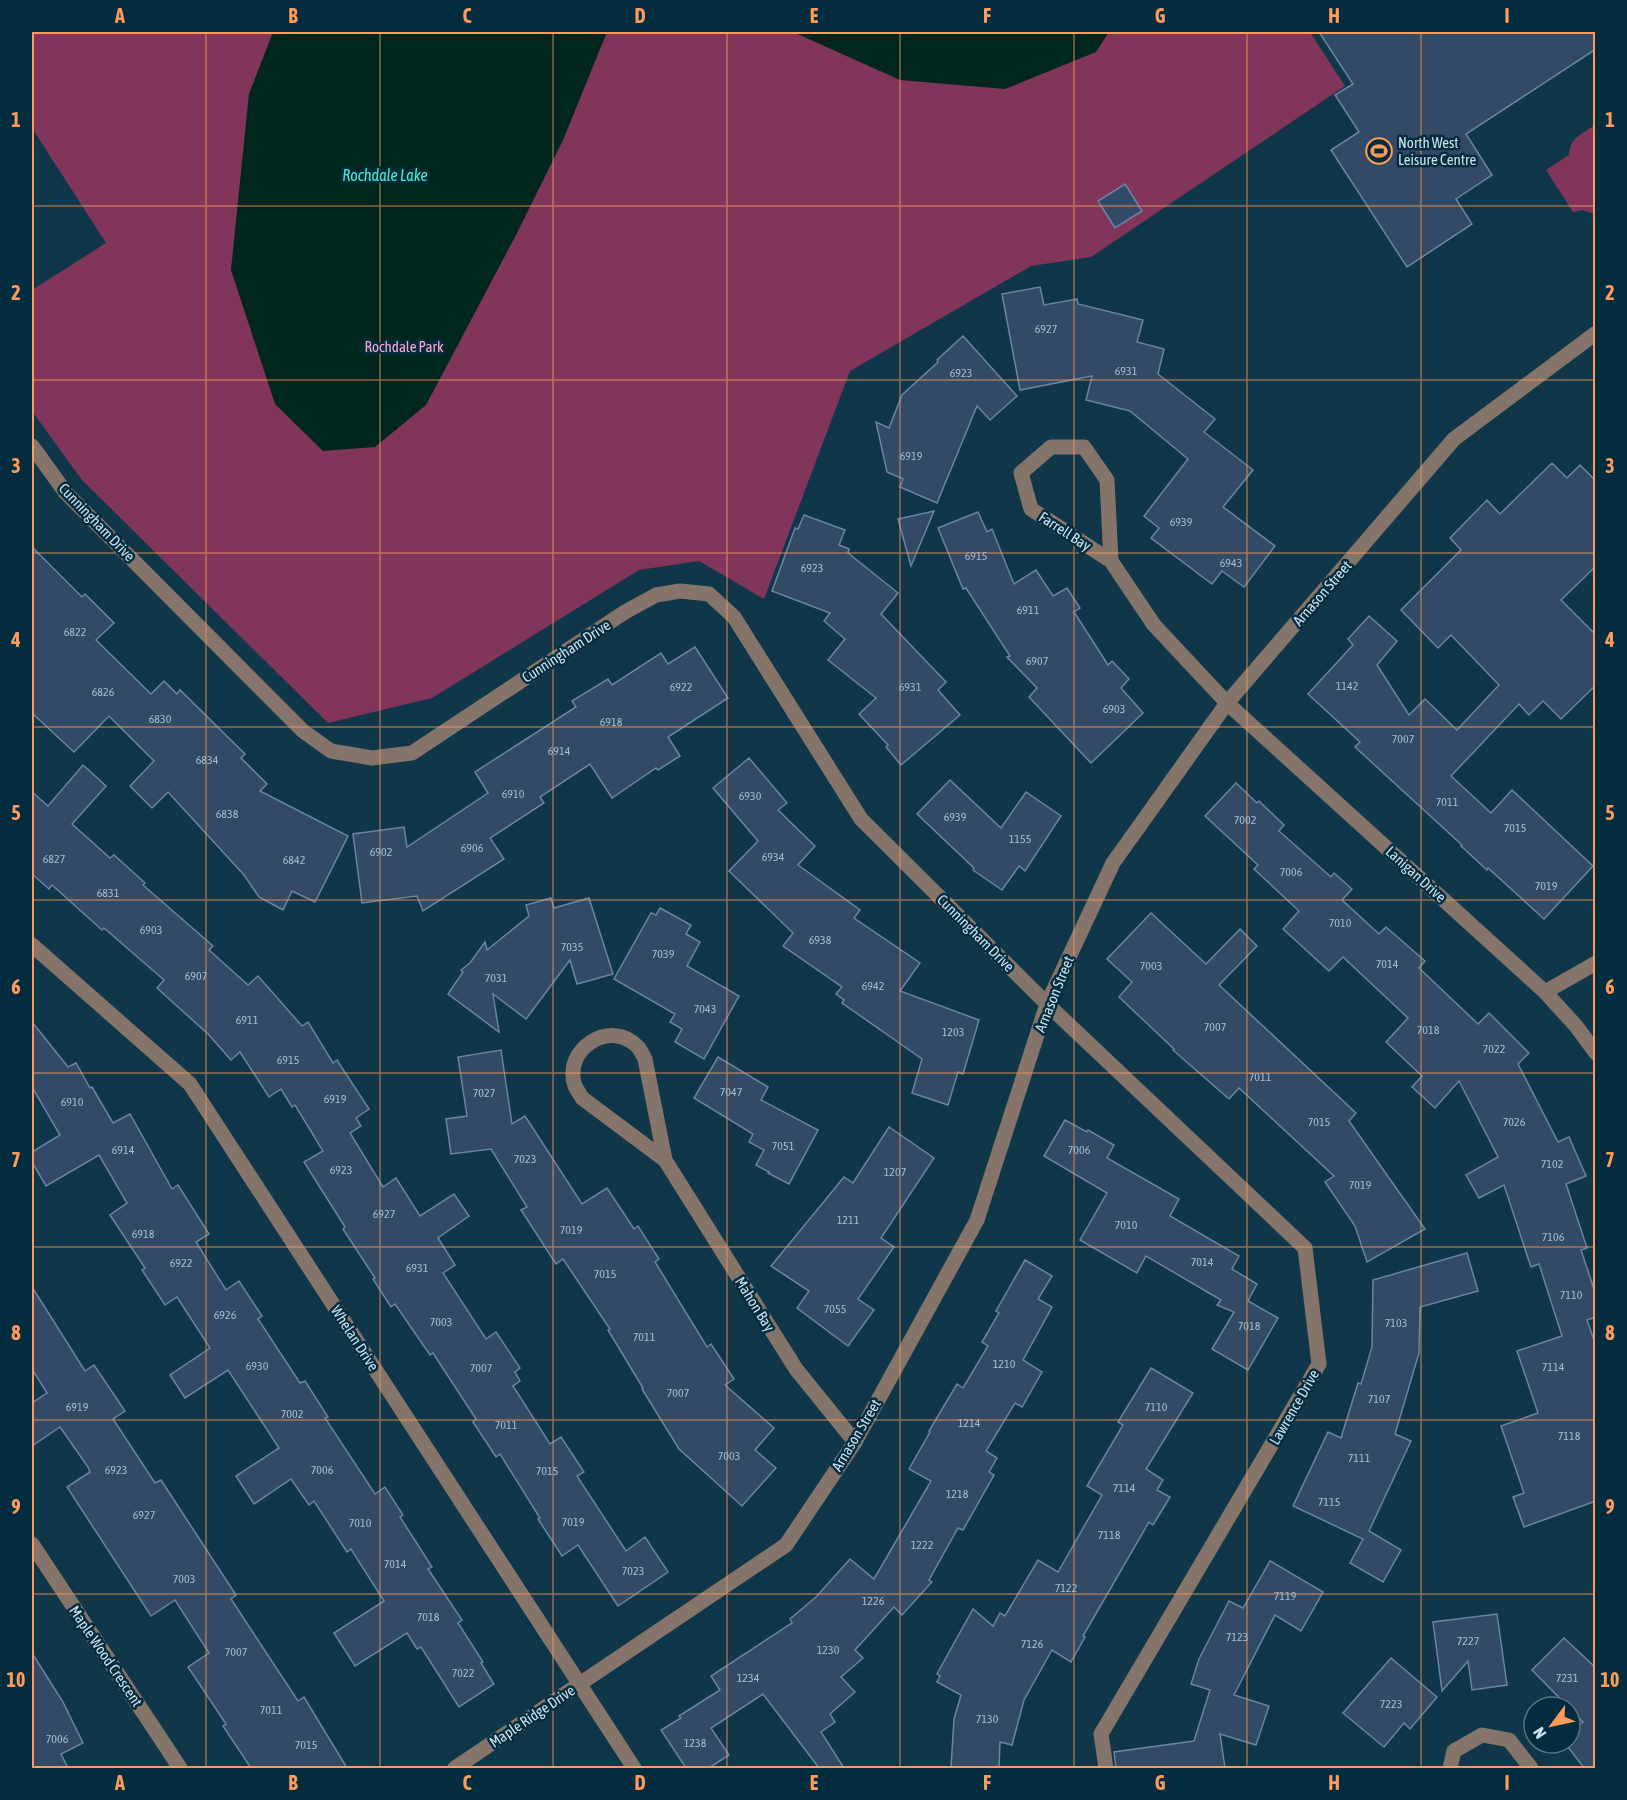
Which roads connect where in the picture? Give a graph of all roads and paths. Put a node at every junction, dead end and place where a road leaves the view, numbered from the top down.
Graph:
1 (1596, 333) edge
2 (32, 446) edge
3 (1112, 561) junction
4 (1227, 703) junction
5 (32, 945) edge
6 (1596, 963) edge
7 (1545, 992) junction
8 (1047, 1004) junction
9 (1596, 1053) edge
10 (665, 1160) junction
11 (855, 1442) junction
12 (32, 1545) edge
13 (579, 1684) junction
14 (180, 1768) edge
15 (455, 1768) edge
16 (634, 1768) edge
17 (1106, 1768) edge
18 (1450, 1768) edge
19 (1531, 1768) edge

1 - 4 street, Arnason Street
2 - 8 street, Cunningham Drive
3 - 3 street, Farrell Bay
3 - 4 street, Farrell Bay
4 - 7 street, Lanigan Drive
4 - 8 street, Arnason Street
5 - 13 street, Whelan Drive
6 - 7 street
7 - 9 street, Lanigan Drive
8 - 11 street, Arnason Street
8 - 17 street, Lawrence Drive
10 - 10 street, Mahon Bay
10 - 11 street, Mahon Bay
11 - 13 street, Arnason Street
12 - 14 street, Maple Wood Crescent
13 - 15 street, Maple Ridge Drive
13 - 16 street, Whelan Drive
18 - 19 street

